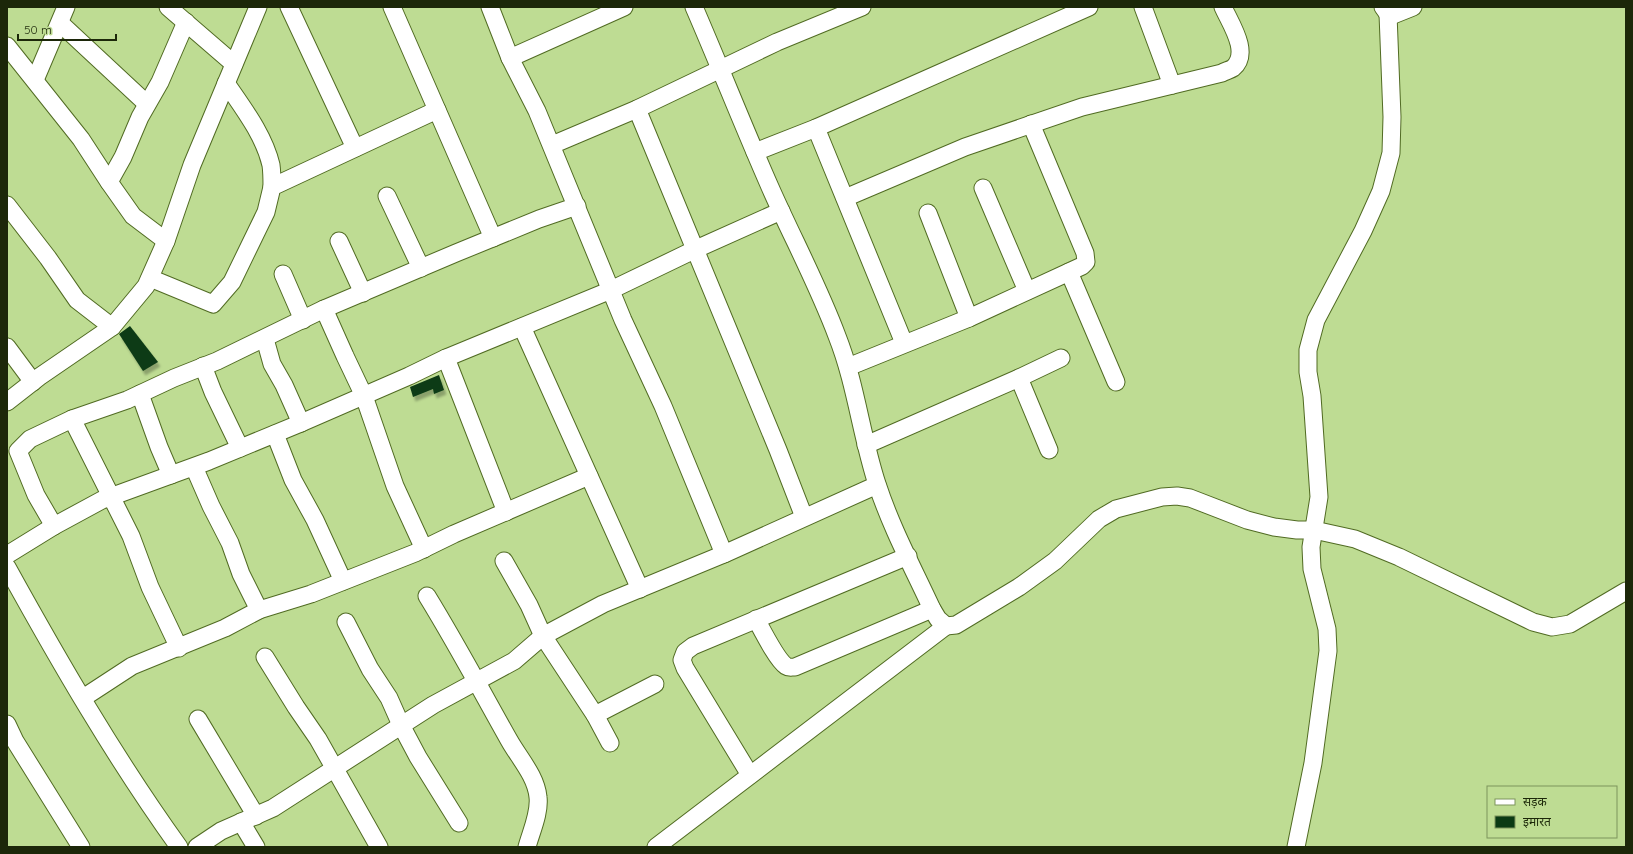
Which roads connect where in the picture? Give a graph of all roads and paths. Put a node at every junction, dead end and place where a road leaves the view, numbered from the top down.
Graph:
1 (66, 7) edge
2 (168, 7) edge
3 (258, 7) edge
4 (289, 7) edge
5 (392, 7) edge
6 (490, 7) edge
7 (624, 7) edge
8 (694, 7) edge
9 (862, 7) edge
10 (1089, 7) edge
11 (1143, 7) edge
12 (1223, 7) edge
13 (1413, 7) edge
14 (1386, 10) edge
15 (186, 22) junction
16 (60, 23) junction
17 (7, 46) edge
18 (510, 58) junction
19 (234, 64) junction
20 (720, 68) junction
21 (35, 80) junction
22 (226, 83) junction
23 (1172, 85) junction
24 (147, 104) junction
25 (637, 109) junction
26 (437, 110) junction
27 (1030, 124) junction
28 (816, 128) junction
29 (552, 146) junction
30 (355, 148) junction
31 (755, 152) junction
32 (109, 182) junction
33 (272, 187) junction
34 (983, 188) dead end
35 (387, 196) dead end
36 (845, 198) junction
37 (7, 205) edge
38 (577, 206) junction
39 (781, 211) junction
40 (928, 213) dead end
41 (492, 238) junction
42 (166, 241) junction
43 (339, 241) dead end
44 (694, 250) junction
45 (421, 268) junction
46 (1070, 272) junction
47 (283, 274) dead end
48 (150, 278) junction
49 (611, 290) junction
50 (1027, 291) junction
51 (363, 293) junction
52 (324, 309) junction
53 (969, 318) junction
54 (304, 320) junction
55 (112, 327) junction
56 (522, 327) junction
57 (265, 339) junction
58 (904, 343) junction
59 (7, 347) edge
60 (446, 358) junction
61 (1060, 358) dead end
62 (203, 366) junction
63 (848, 367) junction
64 (1019, 378) junction
65 (33, 382) junction
66 (1116, 382) dead end
67 (140, 394) junction
68 (364, 396) junction
69 (7, 402) edge
70 (72, 419) junction
71 (301, 423) junction
72 (275, 434) junction
73 (866, 445) junction
74 (240, 448) junction
75 (1049, 450) dead end
76 (194, 467) junction
77 (171, 475) junction
78 (589, 476) junction
79 (878, 485) junction
80 (112, 496) junction
81 (506, 512) junction
82 (804, 517) junction
83 (54, 526) junction
84 (1314, 530) junction
85 (424, 549) junction
86 (724, 554) junction
87 (7, 555) edge
88 (908, 556) junction
89 (504, 560) dead end
90 (7, 567) edge
91 (343, 581) junction
92 (640, 589) junction
93 (1626, 591) edge
94 (426, 596) dead end
95 (932, 609) junction
96 (259, 610) junction
97 (756, 619) junction
98 (346, 622) dead end
99 (946, 626) junction
100 (543, 636) junction
101 (179, 648) junction
102 (265, 657) dead end
103 (476, 682) junction
104 (655, 684) dead end
105 (83, 698) junction
106 (595, 715) junction
107 (198, 719) dead end
108 (7, 724) edge
109 (401, 725) junction
110 (610, 742) dead end
111 (334, 768) junction
112 (750, 775) junction
113 (248, 819) junction
114 (460, 823) dead end
115 (81, 847) edge
116 (179, 847) edge
117 (197, 847) edge
118 (256, 847) edge
119 (379, 847) edge
120 (527, 847) edge
121 (656, 847) edge
122 (1296, 847) edge

1 - 16 street
2 - 15 street
3 - 19 street
4 - 30 street
5 - 26 street
6 - 18 street
7 - 18 street
8 - 20 street
9 - 20 street
10 - 28 street
11 - 23 street
12 - 23 street
13 - 14 street
14 - 84 street
15 - 19 street
15 - 24 street
16 - 21 street
16 - 24 street
17 - 21 street
18 - 29 street
19 - 22 street
20 - 25 street
20 - 31 street
21 - 32 street
22 - 33 street
22 - 42 street
23 - 27 street
24 - 32 street
25 - 29 street
25 - 44 street
26 - 30 street
26 - 41 street
27 - 36 street
27 - 46 street
28 - 31 street
28 - 36 street
29 - 38 street
30 - 33 street
31 - 39 street
32 - 42 street
33 - 48 street
34 - 50 street
35 - 45 street
36 - 58 street
37 - 55 street
38 - 41 street
38 - 49 street
39 - 44 street
39 - 63 street
40 - 53 street
41 - 45 street
42 - 48 street
43 - 51 street
44 - 49 street
44 - 82 street
45 - 51 street
46 - 50 street
46 - 66 street
47 - 54 street
48 - 55 street
49 - 56 street
49 - 86 street
50 - 53 street
51 - 52 street
52 - 54 street
52 - 68 street
53 - 58 street
54 - 57 street
55 - 65 street
56 - 60 street
56 - 78 street
57 - 62 street
57 - 71 street
58 - 63 street
59 - 65 street
60 - 68 street
60 - 81 street
61 - 64 street
62 - 67 street
62 - 74 street
63 - 73 street
64 - 73 street
64 - 75 street
65 - 69 street
67 - 70 street
67 - 77 street
68 - 71 street
68 - 85 street
70 - 80 street
70 - 83 street
71 - 72 street
72 - 74 street
72 - 91 street
73 - 79 street
74 - 76 street
76 - 77 street
76 - 96 street
77 - 80 street
78 - 81 street
78 - 92 street
79 - 82 street
79 - 88 street
80 - 83 street
80 - 101 street
81 - 85 street
82 - 86 street
83 - 87 street
84 - 93 street
84 - 99 street
84 - 122 street
85 - 91 street
86 - 92 street
88 - 95 street
88 - 97 street
89 - 100 street
90 - 105 street
91 - 96 street
92 - 100 street
94 - 103 street
95 - 97 street
95 - 99 street
96 - 101 street
97 - 112 street
98 - 109 street
99 - 112 street
100 - 103 street
100 - 106 street
101 - 105 street
102 - 111 street
103 - 109 street
103 - 120 street
104 - 106 street
105 - 116 street
106 - 110 street
107 - 113 street
108 - 115 street
109 - 111 street
109 - 114 street
111 - 113 street
111 - 119 street
112 - 121 street
113 - 117 street
113 - 118 street

